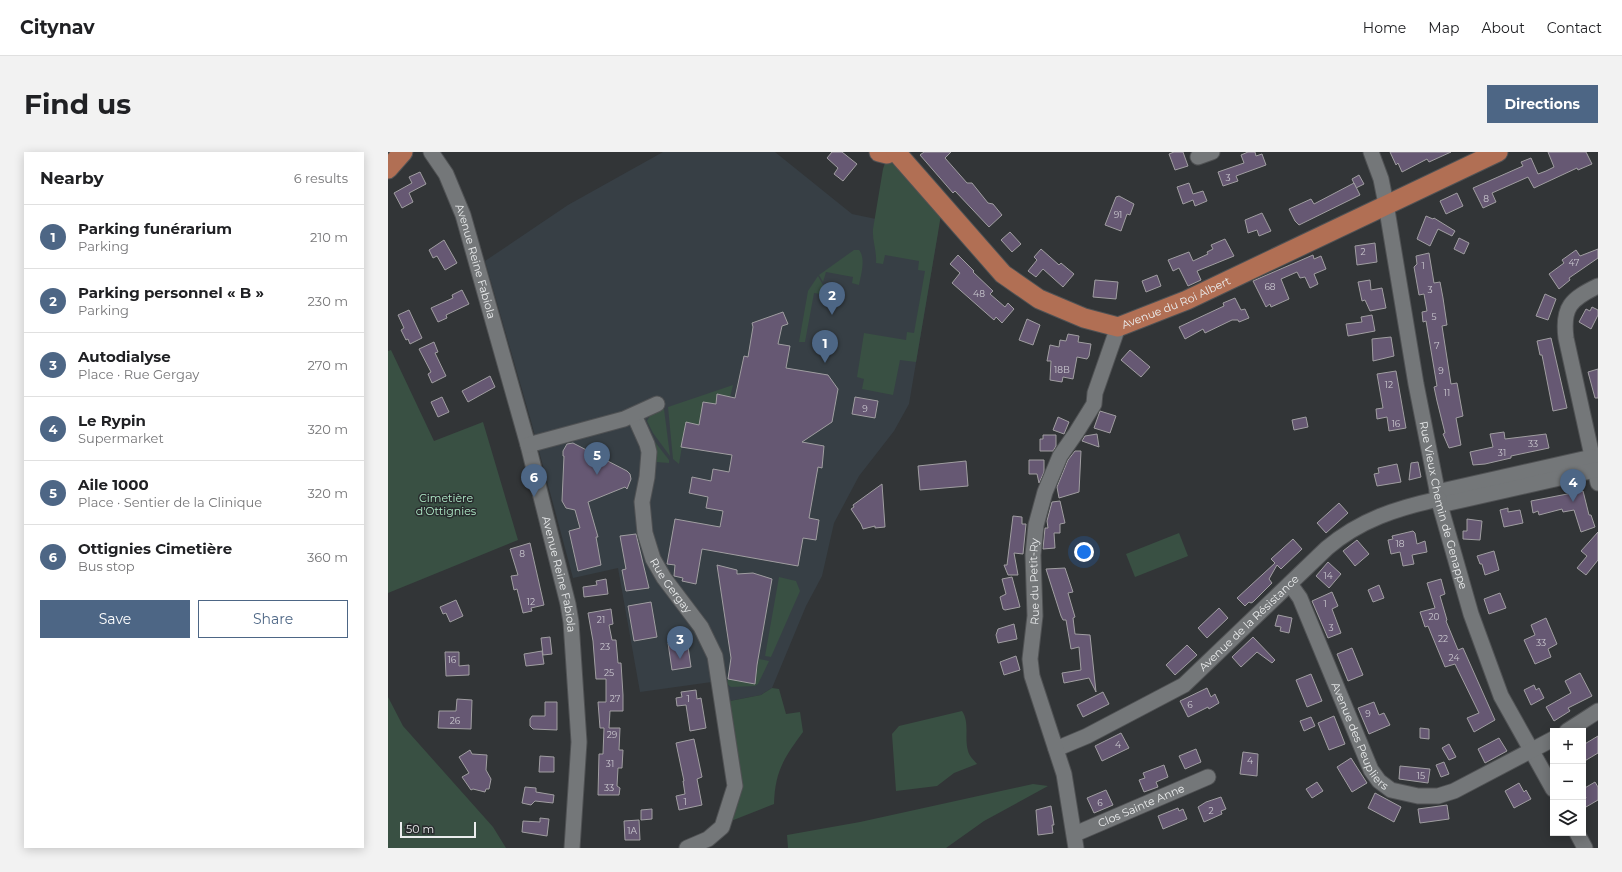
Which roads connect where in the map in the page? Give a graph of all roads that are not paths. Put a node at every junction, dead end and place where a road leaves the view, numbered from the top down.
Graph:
1 (403, 152) edge
2 (431, 152) edge
3 (879, 152) edge
4 (892, 152) edge
5 (896, 152) edge
6 (1212, 152) edge
7 (1371, 152) edge
8 (1498, 152) edge
9 (1198, 157) dead end
10 (388, 169) edge
11 (1386, 204) junction
12 (1598, 286) edge
13 (1118, 327) junction
14 (657, 404) dead end
15 (634, 415) junction
16 (528, 445) junction
17 (1595, 470) edge
18 (1439, 499) junction
19 (1290, 584) junction
20 (1598, 711) edge
21 (1572, 728) edge
22 (1550, 740) edge
23 (1056, 749) junction
24 (1532, 749) junction
25 (1208, 777) dead end
26 (1550, 783) edge
27 (1579, 836) edge
28 (1075, 841) edge
29 (706, 843) edge
30 (572, 848) edge
31 (688, 848) edge
32 (1585, 848) edge

1 - 10 main road
2 - 16 street, Avenue Reine Fabiola
3 - 4 main road
5 - 13 main road, Avenue du Roi Albert
6 - 9 street
7 - 11 street, Rue Vieux Chemin de Genappe
8 - 11 main road, Avenue du Roi Albert
11 - 13 main road, Avenue du Roi Albert
11 - 18 street, Rue Vieux Chemin de Genappe
12 - 17 street, Avenue de la Résistance
13 - 23 street, Rue du Petit-Ry
14 - 15 street
15 - 16 street
15 - 29 street, Rue Gergay
16 - 30 street, Avenue Reine Fabiola
17 - 18 street, Avenue de la Résistance
18 - 19 street, Avenue de la Résistance
18 - 24 street, Rue Vieux Chemin de Genappe
19 - 23 street, Avenue de la Résistance
19 - 24 street, Avenue des Peupliers
20 - 21 street
22 - 24 street, Avenue des Peupliers
23 - 28 street, Rue du Petit-Ry
24 - 26 street, Rue Vieux Chemin de Genappe
25 - 28 street, Clos Sainte Anne
27 - 32 street
29 - 31 street, Rue Gergay

